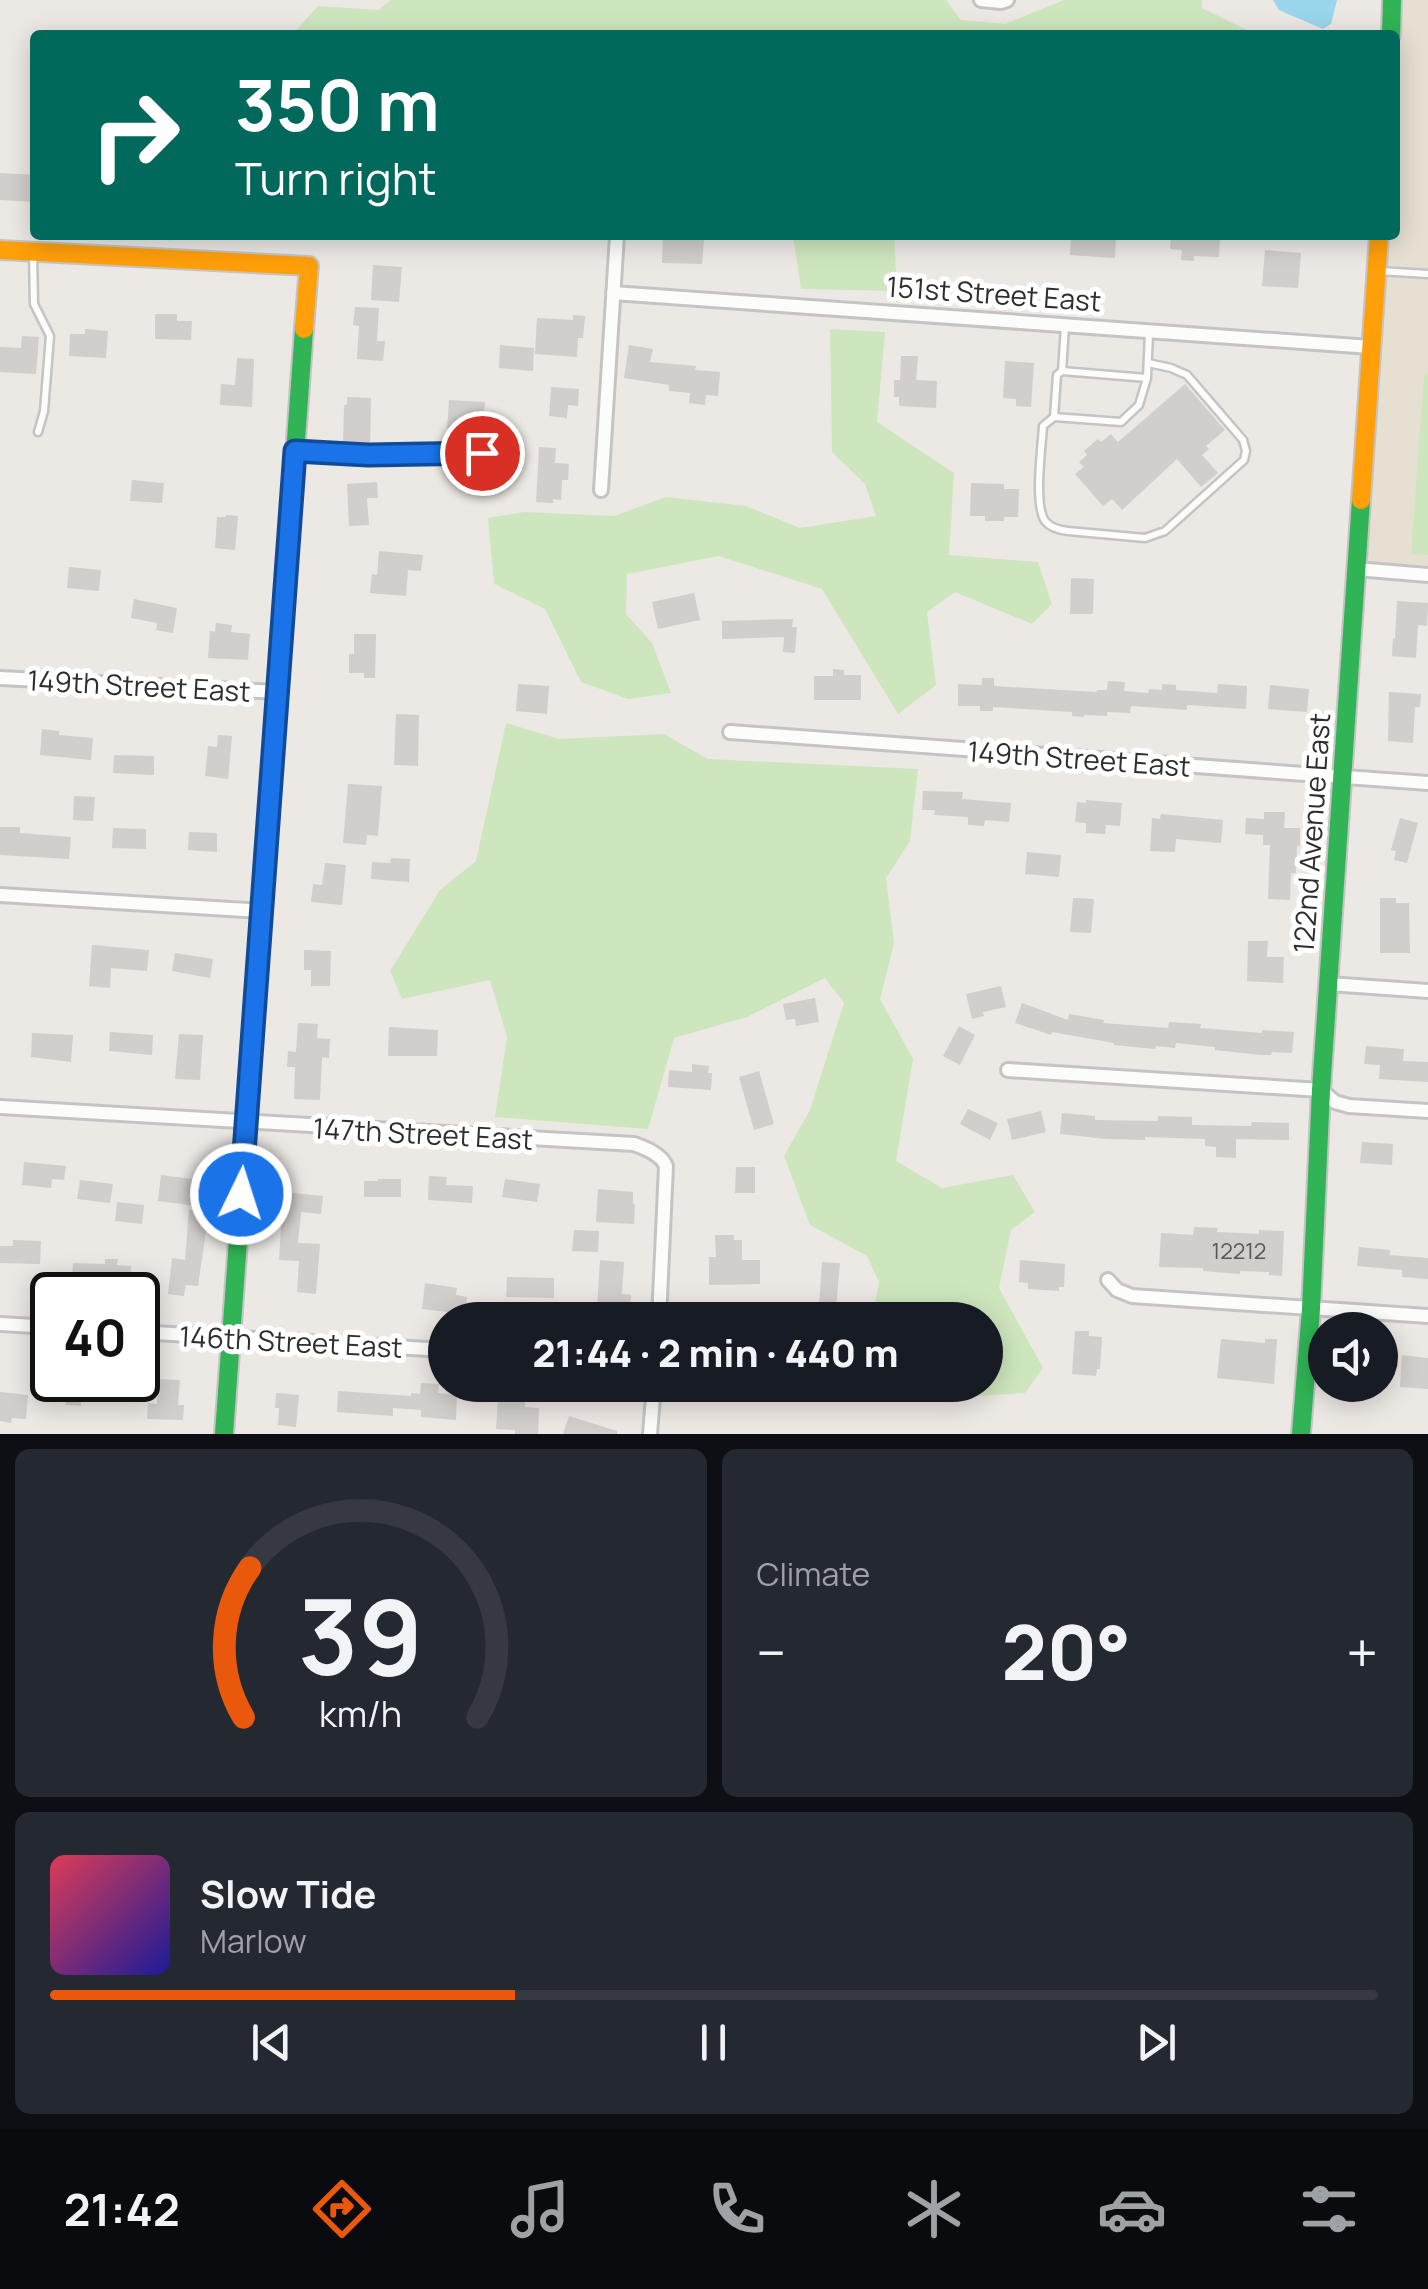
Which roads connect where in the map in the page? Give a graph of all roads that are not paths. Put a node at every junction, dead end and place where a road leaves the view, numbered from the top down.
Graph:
1 (981, 0) edge
2 (1007, 0) edge
3 (1392, 0) edge
4 (1390, 30) edge
5 (617, 240) edge
6 (1379, 240) edge
7 (0, 250) edge
8 (33, 252) junction
9 (1377, 271) junction
10 (1428, 274) edge
11 (613, 293) junction
12 (1065, 325) junction
13 (1149, 331) junction
14 (1371, 347) junction
15 (1148, 363) junction
16 (1062, 371) junction
17 (1147, 378) junction
18 (1054, 417) junction
19 (38, 432) dead end
20 (295, 451) junction
21 (482, 453) dead end
22 (601, 490) dead end
23 (1356, 569) junction
24 (1428, 574) edge
25 (0, 678) edge
26 (277, 692) junction
27 (730, 732) dead end
28 (1342, 777) junction
29 (1428, 782) edge
30 (0, 895) edge
31 (262, 911) junction
32 (1328, 984) junction
33 (1428, 991) edge
34 (1008, 1070) dead end
35 (1321, 1090) junction
36 (0, 1107) edge
37 (1428, 1112) edge
38 (246, 1122) junction
39 (1108, 1280) dead end
40 (660, 1302) edge
41 (1311, 1309) junction
42 (1428, 1316) edge
43 (0, 1324) edge
44 (30, 1326) edge
45 (160, 1333) edge
46 (231, 1338) junction
47 (428, 1349) edge
48 (653, 1402) edge
49 (224, 1434) edge
50 (650, 1434) edge
51 (1301, 1434) edge

1 - 2 street
3 - 4 street
5 - 11 street
6 - 9 street, 122nd Avenue East
7 - 8 street
8 - 19 lane
8 - 20 street
9 - 10 lane
9 - 14 street, 122nd Avenue East
11 - 12 street, 151st Street East
11 - 22 street
12 - 13 street, 151st Street East
12 - 16 lane
13 - 14 street, 151st Street East
13 - 15 lane
14 - 23 street, 122nd Avenue East
15 - 17 lane
15 - 18 lane
16 - 17 lane
16 - 18 lane
17 - 18 lane
20 - 21 lane
20 - 26 street
23 - 24 street
23 - 28 street, 122nd Avenue East
25 - 26 street, 149th Street East
26 - 31 street
27 - 28 street, 149th Street East
28 - 29 street, 149th Street East
28 - 32 street, 122nd Avenue East
30 - 31 street
31 - 38 street
32 - 33 street
32 - 35 street, 122nd Avenue East
34 - 35 street
35 - 37 street
35 - 41 street, 122nd Avenue East
36 - 38 street, 147th Street East
38 - 40 street, 147th Street East
38 - 46 street
39 - 41 street
41 - 42 street
41 - 51 street, 122nd Avenue East
43 - 44 street
45 - 46 street, 146th Street East
46 - 47 street, 146th Street East
46 - 49 street
48 - 50 street

